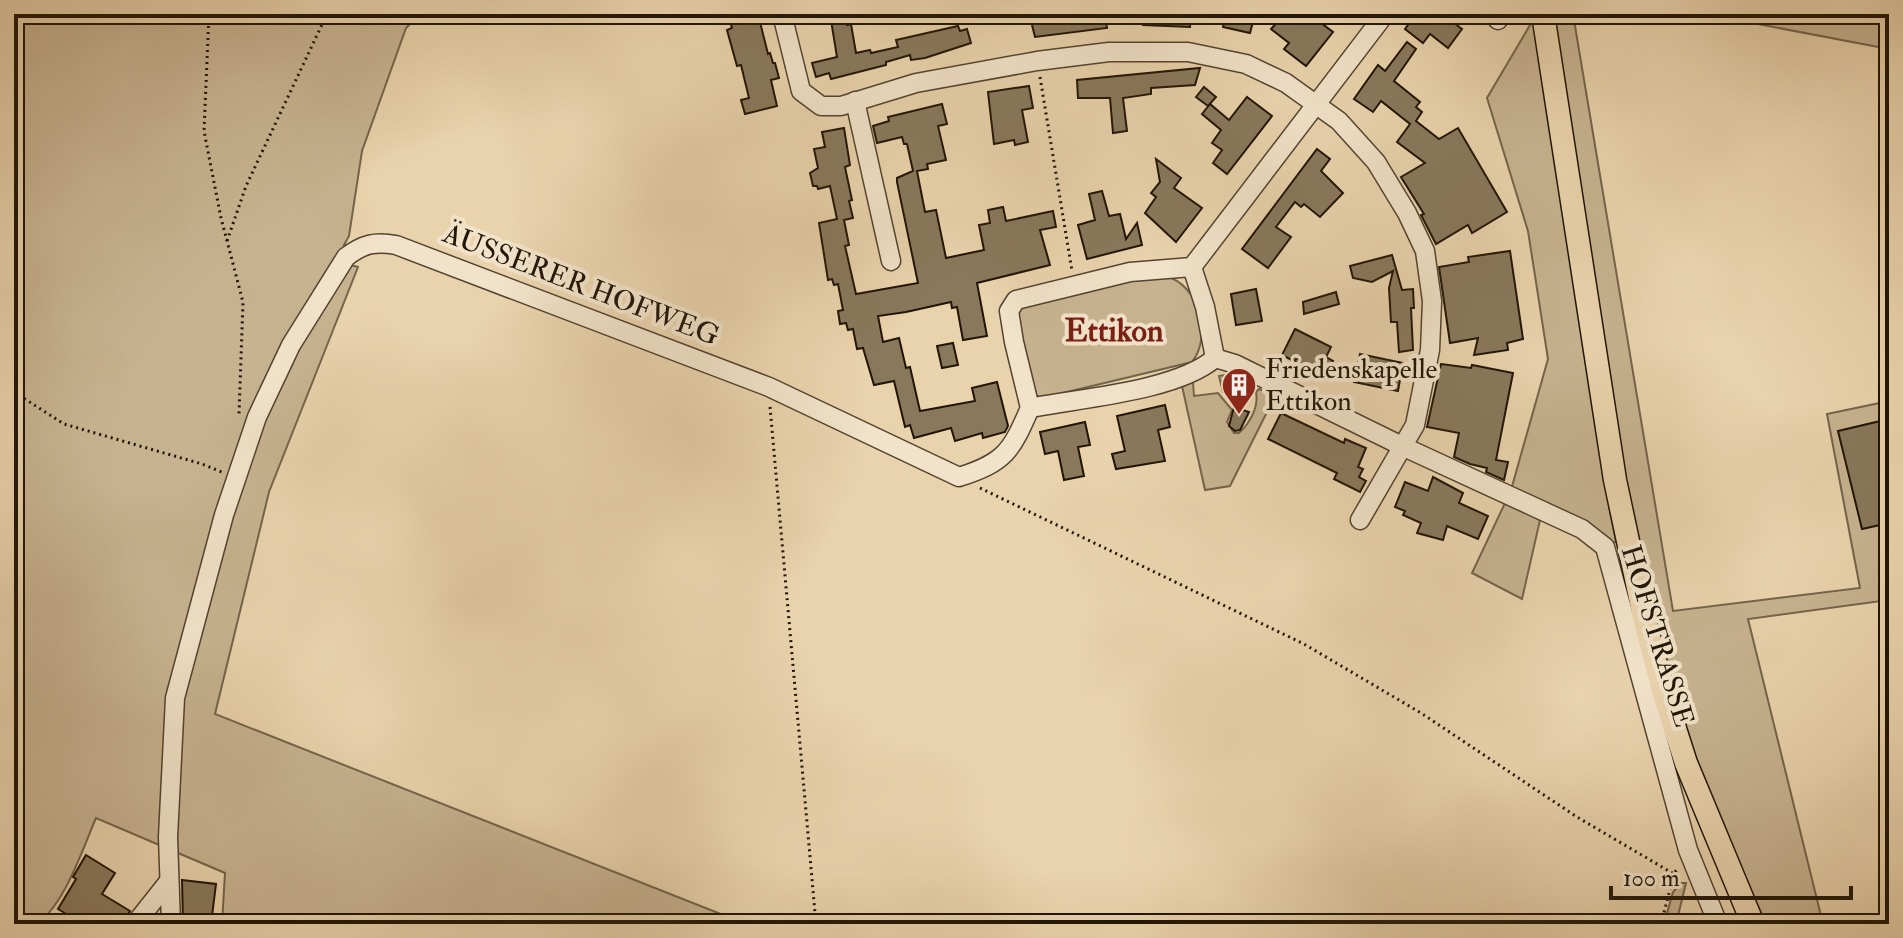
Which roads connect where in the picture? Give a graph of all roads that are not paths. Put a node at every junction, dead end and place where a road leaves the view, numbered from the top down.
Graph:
1 (782, 14) edge
2 (1385, 14) edge
3 (1543, 14) edge
4 (855, 101) junction
5 (1317, 103) junction
6 (891, 261) dead end
7 (1192, 267) junction
8 (1215, 358) junction
9 (1030, 408) junction
10 (1404, 447) junction
11 (1360, 520) dead end
12 (169, 881) junction
13 (135, 924) edge
14 (171, 924) edge
15 (1718, 924) edge
16 (1753, 924) edge

1 - 4 street
2 - 5 street
3 - 16 main road
4 - 5 street
4 - 6 street
5 - 7 street
5 - 10 street
7 - 8 street
7 - 9 street
8 - 9 street
8 - 10 street, HOFSTRASSE
9 - 12 street, ÄUSSERER HOFWEG
10 - 11 street
10 - 15 street, HOFSTRASSE
12 - 13 street
12 - 14 street, ÄUSSERER HOFWEG

